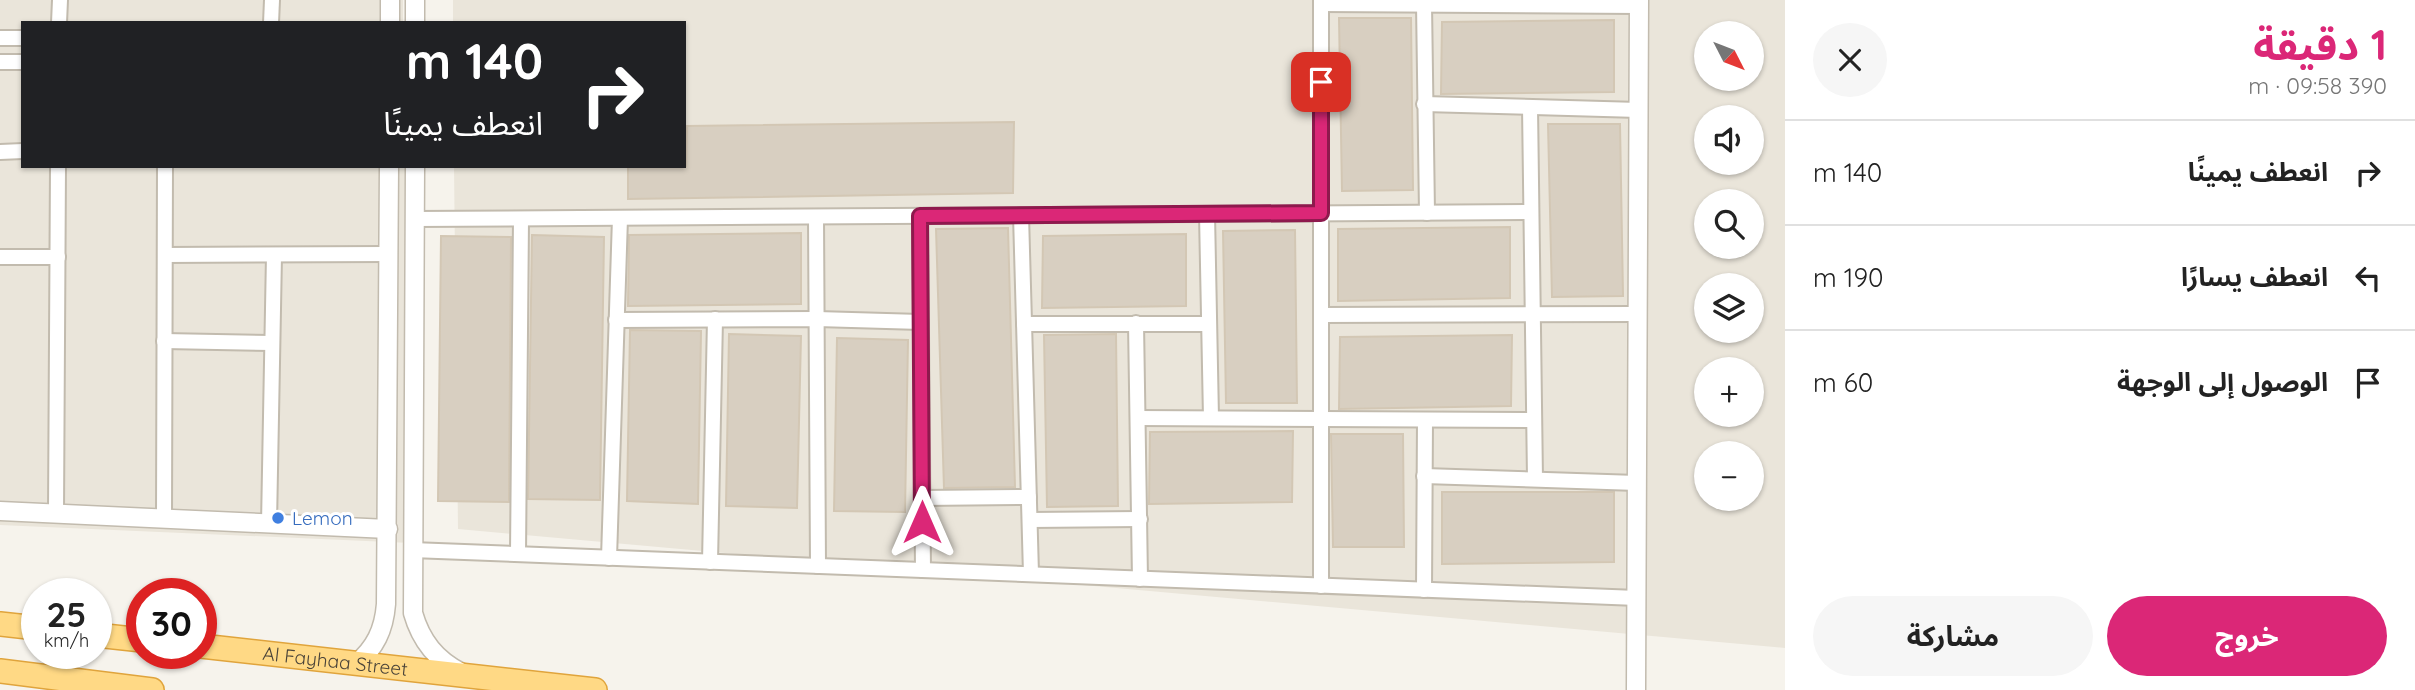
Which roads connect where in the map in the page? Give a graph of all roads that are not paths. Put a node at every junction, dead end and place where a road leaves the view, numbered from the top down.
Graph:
1 (60, 0) edge
2 (272, 0) edge
3 (390, 0) edge
4 (415, 0) edge
5 (1321, 2) edge
6 (1526, 3) edge
7 (1639, 3) edge
8 (1424, 4) junction
9 (60, 21) edge
10 (271, 21) edge
11 (390, 21) edge
12 (415, 21) edge
13 (0, 38) edge
14 (21, 38) edge
15 (0, 62) edge
16 (21, 62) edge
17 (1424, 104) junction
18 (1530, 107) junction
19 (1639, 110) junction
20 (0, 152) edge
21 (21, 152) edge
22 (58, 168) edge
23 (165, 168) edge
24 (390, 168) edge
25 (415, 168) edge
26 (1531, 212) junction
27 (1321, 213) junction
28 (1427, 213) junction
29 (1207, 214) junction
30 (1021, 215) junction
31 (920, 216) junction
32 (816, 217) junction
33 (620, 218) junction
34 (414, 219) junction
35 (521, 219) junction
36 (389, 254) junction
37 (165, 255) junction
38 (274, 255) junction
39 (0, 257) edge
40 (58, 257) junction
41 (1532, 314) junction
42 (1638, 314) junction
43 (1321, 315) junction
44 (715, 319) junction
45 (817, 319) junction
46 (616, 320) junction
47 (921, 322) junction
48 (1136, 323) junction
49 (1024, 324) junction
50 (1209, 324) junction
51 (164, 341) junction
52 (272, 343) junction
53 (389, 345) junction
54 (414, 345) junction
55 (1138, 418) junction
56 (1211, 418) junction
57 (1321, 419) junction
58 (1425, 420) junction
59 (1534, 421) junction
60 (1424, 476) junction
61 (1535, 479) junction
62 (1637, 483) junction
63 (1029, 497) junction
64 (922, 498) junction
65 (0, 511) edge
66 (56, 513) junction
67 (164, 519) junction
68 (1140, 519) junction
69 (1030, 520) junction
70 (269, 523) junction
71 (388, 529) junction
72 (412, 550) junction
73 (519, 554) junction
74 (609, 558) junction
75 (710, 562) junction
76 (818, 566) junction
77 (923, 570) junction
78 (1031, 574) junction
79 (1140, 579) junction
80 (1321, 586) junction
81 (1424, 590) junction
82 (1637, 598) junction
83 (0, 624) edge
84 (21, 626) edge
85 (217, 648) edge
86 (356, 664) junction
87 (0, 671) edge
88 (472, 678) junction
89 (37, 683) edge
90 (138, 689) edge
91 (595, 690) edge
92 (1636, 690) edge

1 - 9 street
2 - 10 street
3 - 11 street
4 - 12 street
5 - 8 street
5 - 27 street
6 - 7 street
6 - 8 street
7 - 19 street
8 - 17 street
13 - 14 street
15 - 16 street
17 - 18 street
17 - 28 street
18 - 19 street
18 - 26 street
19 - 42 street
20 - 21 street
22 - 40 street
23 - 37 street
24 - 36 street
25 - 34 street
26 - 28 street
26 - 41 street
27 - 28 street
27 - 29 street
27 - 43 street
29 - 30 street
29 - 50 street
30 - 31 street
30 - 49 street
31 - 32 street
31 - 47 street
32 - 33 street
32 - 45 street
33 - 35 street
33 - 46 street
34 - 35 street
34 - 54 street
35 - 73 street
36 - 38 street
36 - 53 street
37 - 38 street
37 - 51 street
38 - 52 street
39 - 40 street
40 - 66 street
41 - 42 street
41 - 43 street
41 - 59 street
42 - 62 street
43 - 57 street
44 - 45 street
44 - 46 street
44 - 75 street
45 - 47 street
45 - 76 street
46 - 74 street
47 - 64 street
48 - 49 street
48 - 50 street
48 - 55 street
49 - 63 street
50 - 56 street
51 - 52 street
51 - 67 street
52 - 70 street
53 - 54 street
53 - 71 street
54 - 72 street
55 - 56 street
55 - 68 street
56 - 57 street
57 - 58 street
57 - 80 street
58 - 59 street
58 - 60 street
59 - 61 street
60 - 61 street
60 - 81 street
61 - 62 street
62 - 82 street
63 - 64 street
63 - 69 street
64 - 77 street
65 - 66 street
66 - 67 street
67 - 70 street
68 - 69 street
68 - 79 street
69 - 78 street
70 - 71 street
71 - 86 street
72 - 73 street
72 - 88 street
73 - 74 street
74 - 75 street
75 - 76 street
76 - 77 street
77 - 78 street
78 - 79 street
79 - 80 street
80 - 81 street
81 - 82 street
82 - 92 street
83 - 84 highway
85 - 86 highway, Al Fayhaa Street
86 - 88 highway, Al Fayhaa Street
87 - 89 highway
88 - 91 highway, Al Fayhaa Street
89 - 90 highway

